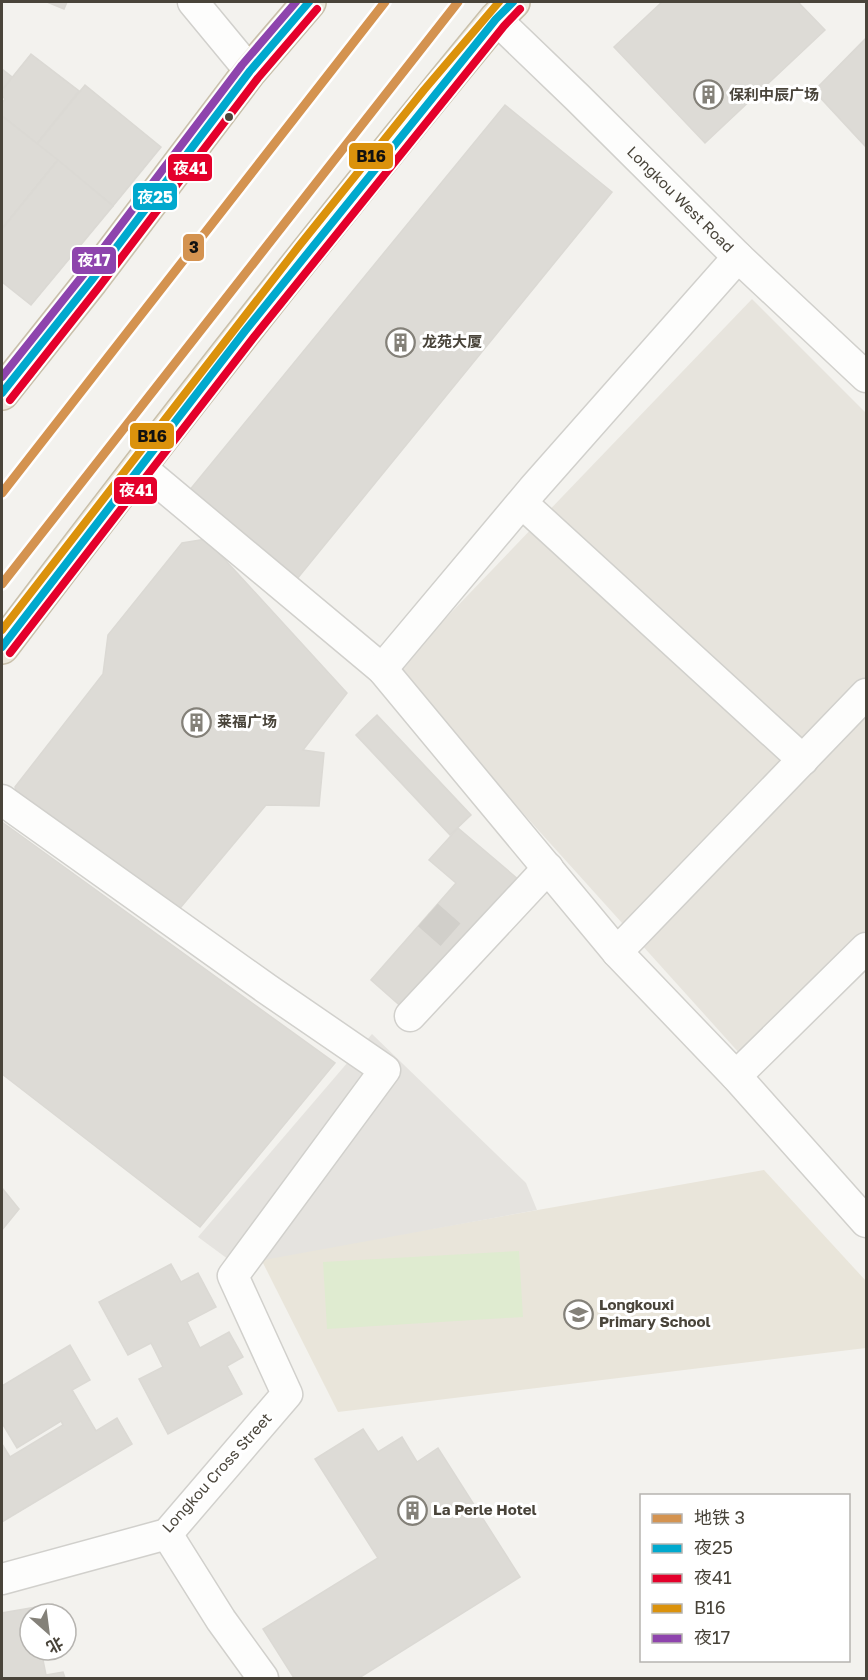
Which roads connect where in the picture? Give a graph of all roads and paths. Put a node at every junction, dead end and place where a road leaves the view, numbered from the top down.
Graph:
1 (193, 2) edge
2 (309, 2) edge
3 (504, 10) edge
4 (250, 71) junction
5 (738, 257) junction
6 (867, 377) edge
7 (2, 393) edge
8 (139, 466) junction
9 (522, 503) junction
10 (2, 647) edge
11 (382, 669) junction
12 (867, 694) edge
13 (803, 760) junction
14 (2, 800) edge
15 (548, 868) junction
16 (867, 948) edge
17 (616, 952) junction
18 (410, 1016) dead end
19 (736, 1076) junction
20 (867, 1222) edge
21 (166, 1534) junction
22 (2, 1579) edge
23 (263, 1678) edge

1 - 4 street
2 - 4 highway
3 - 5 street, Longkou West Road
3 - 8 highway
4 - 7 highway
5 - 6 street, Longkou West Road
5 - 9 street
8 - 10 highway
8 - 11 street
9 - 11 street
9 - 13 street
11 - 15 street
12 - 13 street
13 - 17 street
14 - 21 street, Longkou Cross Street
15 - 17 street
15 - 18 street
16 - 19 street
17 - 19 street
19 - 20 street
21 - 22 street, Longkou Cross Street
21 - 23 street

